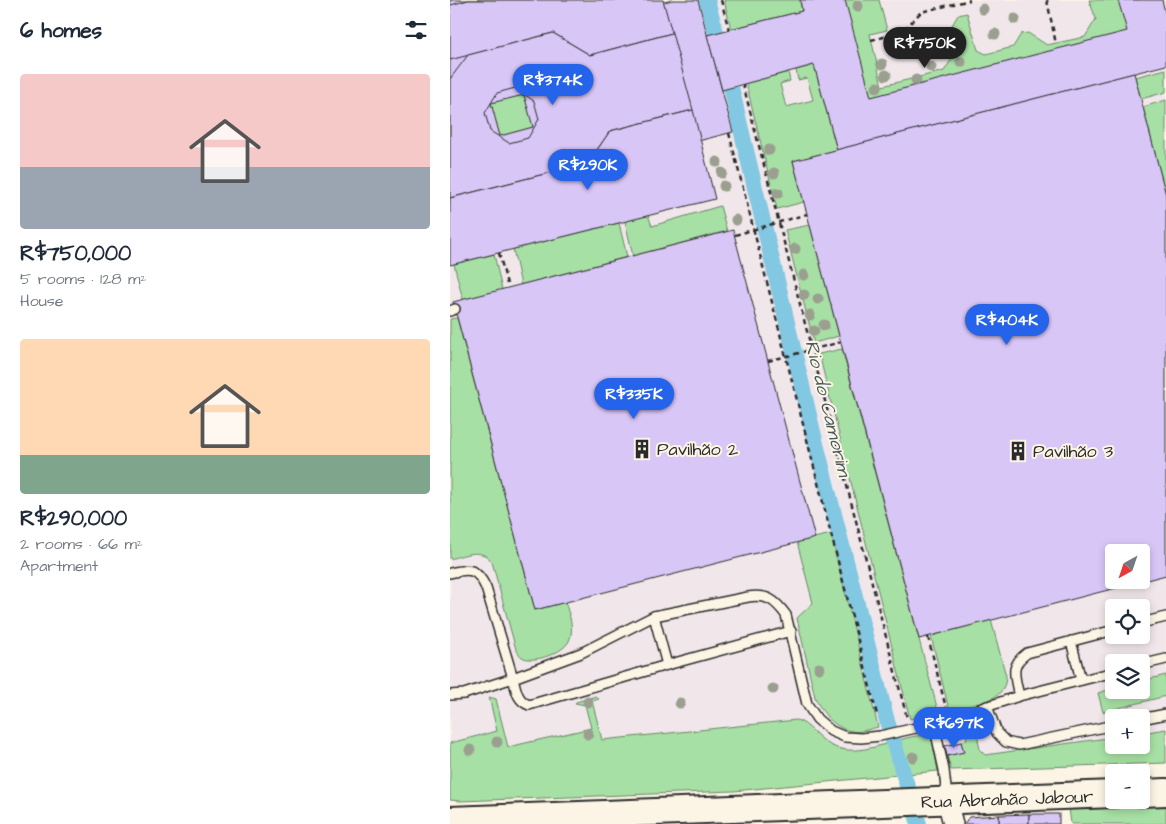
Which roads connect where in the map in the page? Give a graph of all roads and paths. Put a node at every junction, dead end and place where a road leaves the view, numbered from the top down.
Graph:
1 (721, 0) edge
2 (949, 0) edge
3 (970, 0) edge
4 (1047, 0) edge
5 (950, 5) junction
6 (729, 30) dead end
7 (872, 40) dead end
8 (1056, 44) dead end
9 (743, 84) dead end
10 (730, 132) dead end
11 (807, 214) dead end
12 (734, 235) dead end
13 (499, 253) dead end
14 (508, 288) dead end
15 (841, 342) dead end
16 (768, 361) dead end
17 (450, 573) edge
18 (654, 616) junction
19 (1166, 617) edge
20 (1150, 621) edge
21 (791, 630) junction
22 (1105, 633) edge
23 (928, 637) dead end
24 (1071, 642) junction
25 (1166, 659) edge
26 (1150, 663) edge
27 (667, 665) junction
28 (1105, 674) edge
29 (513, 678) junction
30 (1081, 680) junction
31 (450, 695) edge
32 (1020, 696) junction
33 (987, 706) junction
34 (1166, 714) edge
35 (877, 715) dead end
36 (1150, 717) edge
37 (948, 719) junction
38 (934, 724) junction
39 (1105, 727) edge
40 (907, 730) junction
41 (1166, 792) edge
42 (1150, 793) edge
43 (1105, 795) edge
44 (945, 808) edge
45 (450, 820) edge

1 - 6 path
2 - 5 path
3 - 5 path
4 - 8 path
5 - 7 path
9 - 40 path
10 - 35 path
11 - 12 path, bridge
13 - 14 path
15 - 16 path, bridge
17 - 29 lane
18 - 21 lane
18 - 27 lane
18 - 29 lane
19 - 20 lane
21 - 27 lane
21 - 40 lane
22 - 24 lane
23 - 37 path
24 - 30 lane
24 - 32 lane
25 - 26 lane
27 - 29 lane
28 - 30 lane
29 - 31 lane
30 - 32 lane
32 - 33 lane
33 - 37 lane
33 - 39 lane
34 - 36 lane
37 - 38 lane
38 - 40 lane
38 - 44 lane
41 - 42 street
43 - 44 street, Rua Abrahão Jabour
44 - 45 street, Rua Abrahão Jabour

